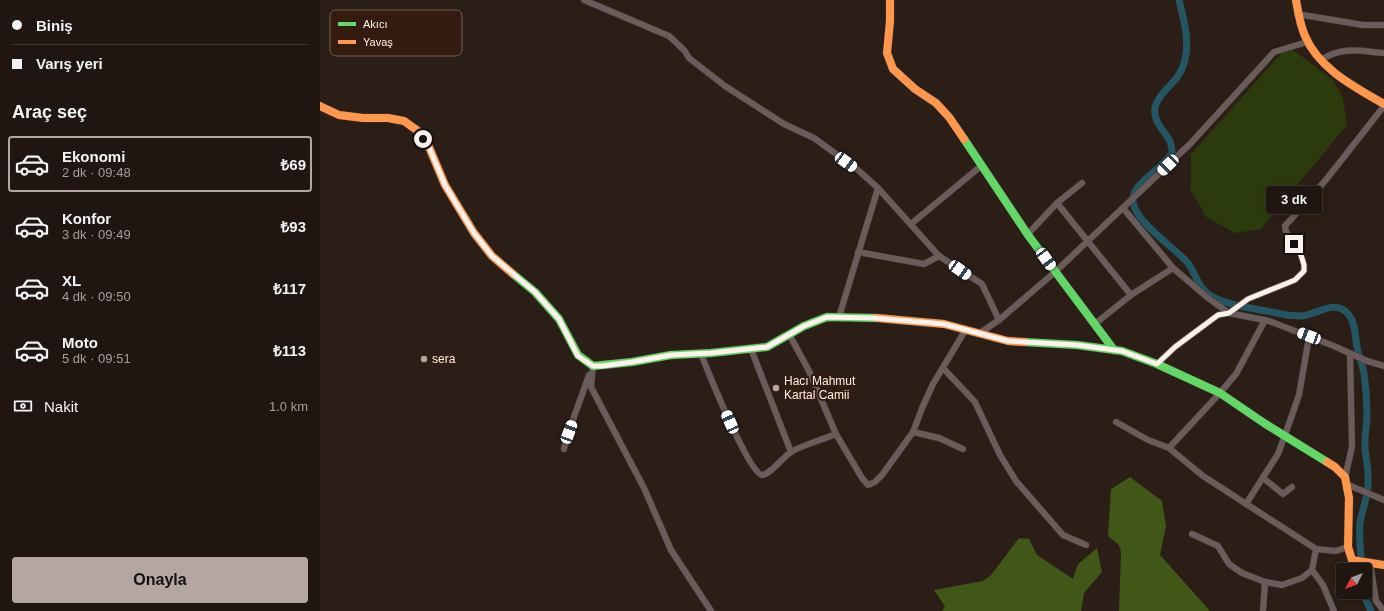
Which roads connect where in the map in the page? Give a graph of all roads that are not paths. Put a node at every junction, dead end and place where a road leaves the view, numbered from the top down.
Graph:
1 (584, 0) edge
2 (890, 0) edge
3 (1296, 0) edge
4 (1297, 14) junction
5 (1384, 25) edge
6 (1307, 42) junction
7 (1384, 53) edge
8 (1321, 60) junction
9 (1384, 105) edge
10 (320, 106) edge
11 (981, 166) junction
12 (1082, 183) dead end
13 (878, 188) junction
14 (1057, 203) junction
15 (1123, 208) junction
16 (911, 224) junction
17 (1028, 234) junction
18 (1087, 240) junction
19 (858, 252) junction
20 (939, 256) junction
21 (1173, 268) junction
22 (1055, 272) junction
23 (1131, 294) junction
24 (1229, 313) junction
25 (840, 317) junction
26 (999, 320) junction
27 (1265, 320) junction
28 (1096, 323) junction
29 (966, 329) junction
30 (980, 333) junction
31 (789, 334) junction
32 (1309, 336) junction
33 (750, 349) junction
34 (1114, 350) junction
35 (700, 354) junction
36 (1353, 354) junction
37 (1157, 364) junction
38 (593, 366) junction
39 (1384, 366) edge
40 (943, 368) junction
41 (1220, 393) junction
42 (1116, 422) dead end
43 (913, 432) junction
44 (836, 434) junction
45 (1285, 435) junction
46 (1169, 448) junction
47 (564, 449) dead end
48 (964, 449) dead end
49 (791, 452) junction
50 (1263, 478) junction
51 (1346, 481) junction
52 (1292, 487) dead end
53 (1384, 500) edge
54 (1246, 504) junction
55 (1192, 534) dead end
56 (1086, 544) dead end
57 (1348, 547) junction
58 (1316, 549) junction
59 (1370, 563) edge
60 (1372, 563) edge
61 (1384, 565) edge
62 (1312, 570) junction
63 (1372, 576) edge
64 (1265, 582) junction
65 (711, 611) edge
66 (1263, 611) edge
67 (1334, 611) edge
68 (1384, 611) edge

1 - 13 street
2 - 11 street
3 - 4 street
4 - 5 street
4 - 6 street
6 - 8 street
6 - 15 street
7 - 8 street
8 - 9 street
9 - 24 street
10 - 38 street
11 - 16 street
11 - 17 street
12 - 14 street
13 - 16 street
13 - 19 street
14 - 17 street
14 - 18 street
15 - 18 street
15 - 21 street
16 - 20 street
17 - 22 street
18 - 22 street
18 - 23 street
19 - 20 street
19 - 25 street
20 - 26 street
21 - 23 street
21 - 24 street
22 - 26 street
22 - 28 street
23 - 28 street
24 - 27 street
24 - 37 street
25 - 29 street
25 - 31 street
26 - 30 street
27 - 32 street
27 - 41 street
28 - 34 street
29 - 30 street
29 - 40 street
30 - 34 street
31 - 33 street
31 - 44 street
32 - 36 street
32 - 45 street
33 - 35 street
33 - 49 street
34 - 37 street
35 - 38 street
35 - 49 street
36 - 39 street
36 - 51 street
37 - 41 street
38 - 47 street
38 - 65 street
40 - 43 street
40 - 56 street
41 - 45 street
41 - 46 street
42 - 46 street
43 - 44 street
43 - 48 street
44 - 49 street
45 - 50 street
45 - 51 street
46 - 54 street
50 - 52 street
50 - 54 street
51 - 53 street
51 - 57 street
54 - 58 street
55 - 64 street
57 - 58 street
57 - 59 street
58 - 62 street
60 - 61 street
62 - 64 street
62 - 67 street
63 - 68 street
64 - 66 street

